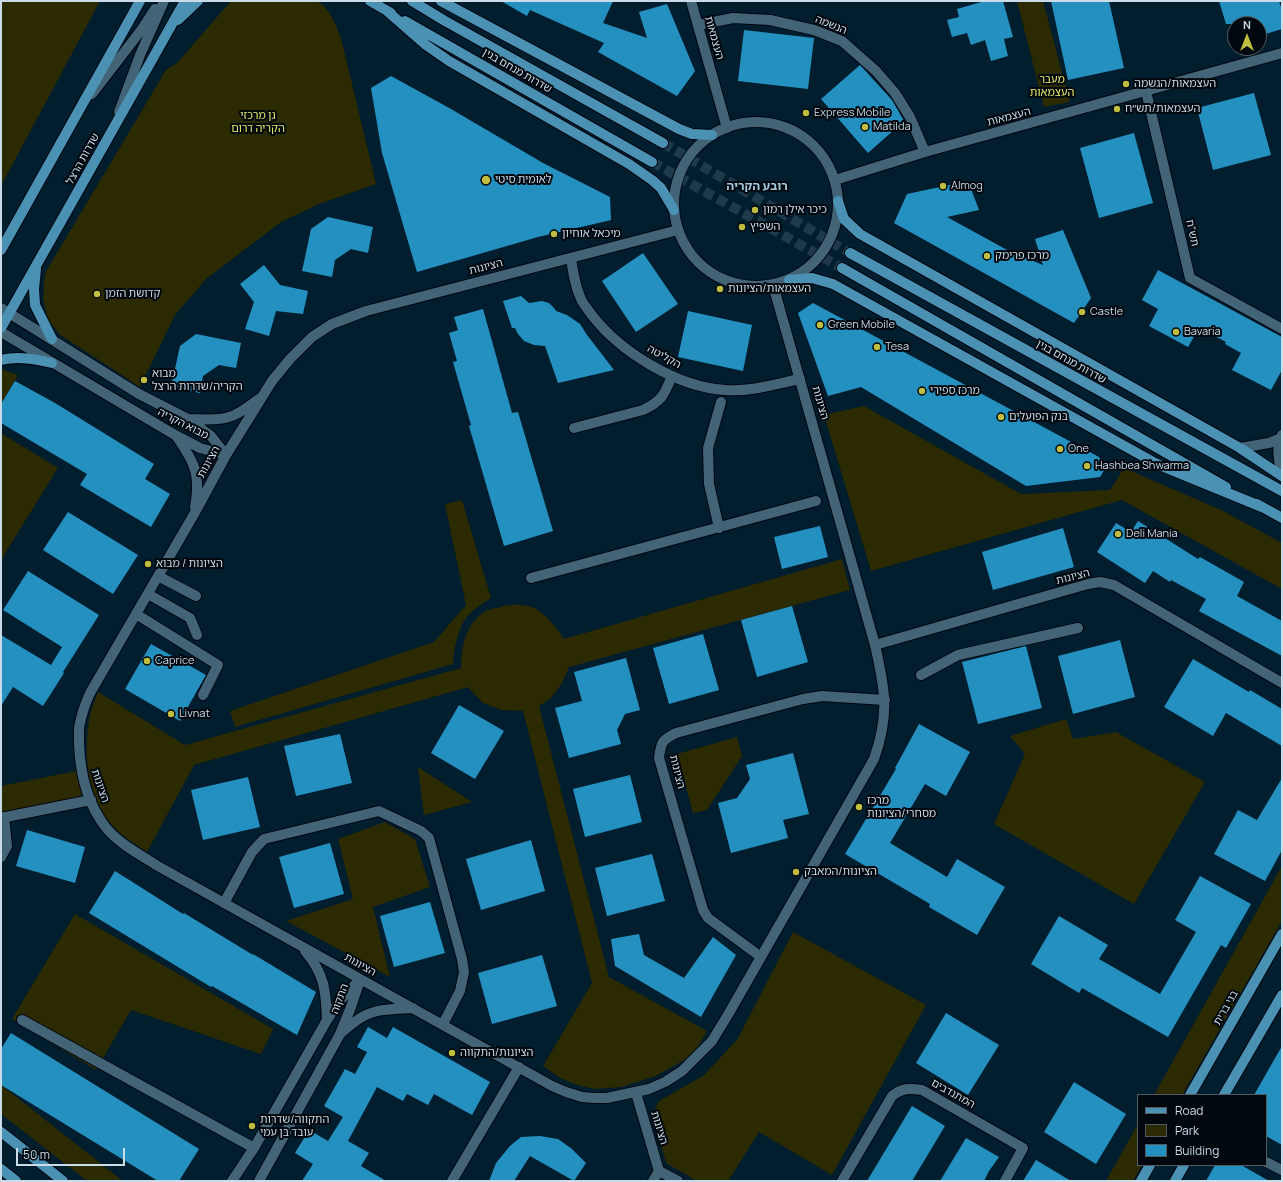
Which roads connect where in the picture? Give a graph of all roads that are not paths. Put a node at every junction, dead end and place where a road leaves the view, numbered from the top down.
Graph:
1 (140, 1) edge
2 (161, 1) edge
3 (164, 1) edge
4 (185, 1) edge
5 (198, 1) edge
6 (370, 1) edge
7 (412, 1) edge
8 (441, 1) edge
9 (691, 1) edge
10 (386, 10) junction
11 (698, 25) junction
12 (168, 30) junction
13 (1282, 53) edge
14 (1146, 91) junction
15 (80, 108) junction
16 (727, 128) junction
17 (113, 129) junction
18 (712, 135) junction
19 (663, 143) tunnel mouth
20 (925, 152) junction
21 (652, 162) tunnel mouth
22 (835, 180) junction
23 (838, 201) junction
24 (674, 210) junction
25 (678, 230) junction
26 (3, 245) edge
27 (850, 253) tunnel mouth
28 (571, 258) junction
29 (36, 267) junction
30 (842, 268) tunnel mouth
31 (789, 280) junction
32 (773, 285) junction
33 (6, 310) edge
34 (1, 328) edge
35 (1282, 329) edge
36 (1, 332) edge
37 (52, 339) junction
38 (1, 360) edge
39 (52, 363) junction
40 (672, 376) junction
41 (800, 379) junction
42 (262, 397) junction
43 (721, 402) dead end
44 (188, 419) junction
45 (574, 428) dead end
46 (175, 436) junction
47 (1281, 437) edge
48 (1240, 448) junction
49 (226, 455) junction
50 (1282, 475) edge
51 (1282, 491) edge
52 (816, 501) dead end
53 (1262, 507) junction
54 (193, 516) junction
55 (1282, 518) edge
56 (719, 528) junction
57 (158, 576) junction
58 (531, 578) dead end
59 (148, 594) junction
60 (196, 596) dead end
61 (136, 614) junction
62 (1078, 628) dead end
63 (197, 635) dead end
64 (875, 644) junction
65 (920, 675) dead end
66 (1282, 683) edge
67 (203, 695) dead end
68 (885, 700) junction
69 (91, 800) junction
70 (2, 818) edge
71 (1, 857) edge
72 (224, 903) junction
73 (1282, 934) edge
74 (300, 946) junction
75 (761, 957) junction
76 (360, 979) junction
77 (1282, 995) edge
78 (414, 1008) junction
79 (22, 1020) dead end
80 (327, 1020) junction
81 (443, 1024) junction
82 (340, 1034) junction
83 (519, 1067) junction
84 (636, 1093) junction
85 (1191, 1094) edge
86 (1225, 1094) edge
87 (1, 1132) edge
88 (254, 1148) junction
89 (1267, 1162) edge
90 (1149, 1166) edge
91 (1183, 1166) edge
92 (1, 1169) edge
93 (1282, 1170) edge
94 (659, 1171) junction
95 (16, 1181) edge
96 (63, 1181) edge
97 (232, 1181) edge
98 (259, 1181) edge
99 (452, 1181) edge
100 (653, 1181) edge
101 (678, 1181) edge
102 (842, 1181) edge
103 (1004, 1181) edge
104 (1141, 1181) edge
105 (1175, 1181) edge

1 - 15 main road
2 - 15 street
3 - 17 street
4 - 12 main road, שדרות הרצל
5 - 12 main road
6 - 10 main road, שדרות מנחם בגין
7 - 19 main road, שדרות מנחם בגין
8 - 18 main road
9 - 11 street, העצמאות
10 - 21 main road, שדרות מנחם בגין
10 - 24 main road
11 - 16 street, העצמאות
11 - 20 street, הנשמה
12 - 17 main road, שדרות הרצל
13 - 14 street, העצמאות
14 - 20 street, העצמאות
14 - 35 street, תש"ח
15 - 26 main road
16 - 18 street
16 - 22 street
17 - 29 main road, שדרות הרצל
18 - 24 street
20 - 22 street, העצמאות
22 - 23 street
23 - 31 street
23 - 48 main road
24 - 25 street
25 - 28 street, הציונות
25 - 32 street
27 - 51 main road, שדרות מנחם בגין
28 - 40 street, הקליטה
28 - 42 street, הציונות
29 - 33 main road, שדרות הרצל
29 - 37 main road
30 - 53 main road
31 - 32 street
31 - 53 main road
32 - 41 street, הציונות
33 - 34 main road, שדרות הרצל
33 - 37 street, מבוא הקריה
36 - 39 street, מבוא הקריה
37 - 44 street, מבוא הקריה
38 - 39 main road
39 - 46 street, מבוא הקריה
40 - 41 street, הקליטה
40 - 45 street
41 - 64 street, הציונות
42 - 44 street
42 - 49 street, הציונות
43 - 56 street
44 - 49 street, מבוא הקריה
46 - 49 street, מבוא הקריה
46 - 54 street
47 - 48 street
47 - 50 street
48 - 50 main road
49 - 54 street, הציונות
52 - 56 street
53 - 55 main road
54 - 57 street, הציונות
56 - 58 street
57 - 59 street, הציונות
57 - 60 street
59 - 61 street, הציונות
59 - 63 street
61 - 67 street
61 - 69 street, הציונות
62 - 65 street
64 - 66 street, הציונות
64 - 68 street, הציונות
68 - 75 street, הציונות
68 - 75 street, הציונות
69 - 70 street
69 - 72 street, הציונות
70 - 71 street
72 - 74 street, הציונות
72 - 81 street
73 - 85 main road, בני ברית
74 - 76 street, הציונות
74 - 80 street
75 - 84 street, הציונות
76 - 78 street, הציונות
76 - 80 street, התקוה
76 - 82 street, התקוה
77 - 86 main road
78 - 81 street, הציונות
78 - 82 street
79 - 88 street
80 - 88 street, התקוה
81 - 83 street, הציונות
82 - 98 street, התקוה
83 - 84 street, הציונות
83 - 99 street
84 - 94 street, הציונות
87 - 96 main road
88 - 97 street, התקוה
89 - 93 street
90 - 104 main road
91 - 105 main road
92 - 95 main road
94 - 100 street
94 - 101 street
102 - 103 street, המתנדבים

